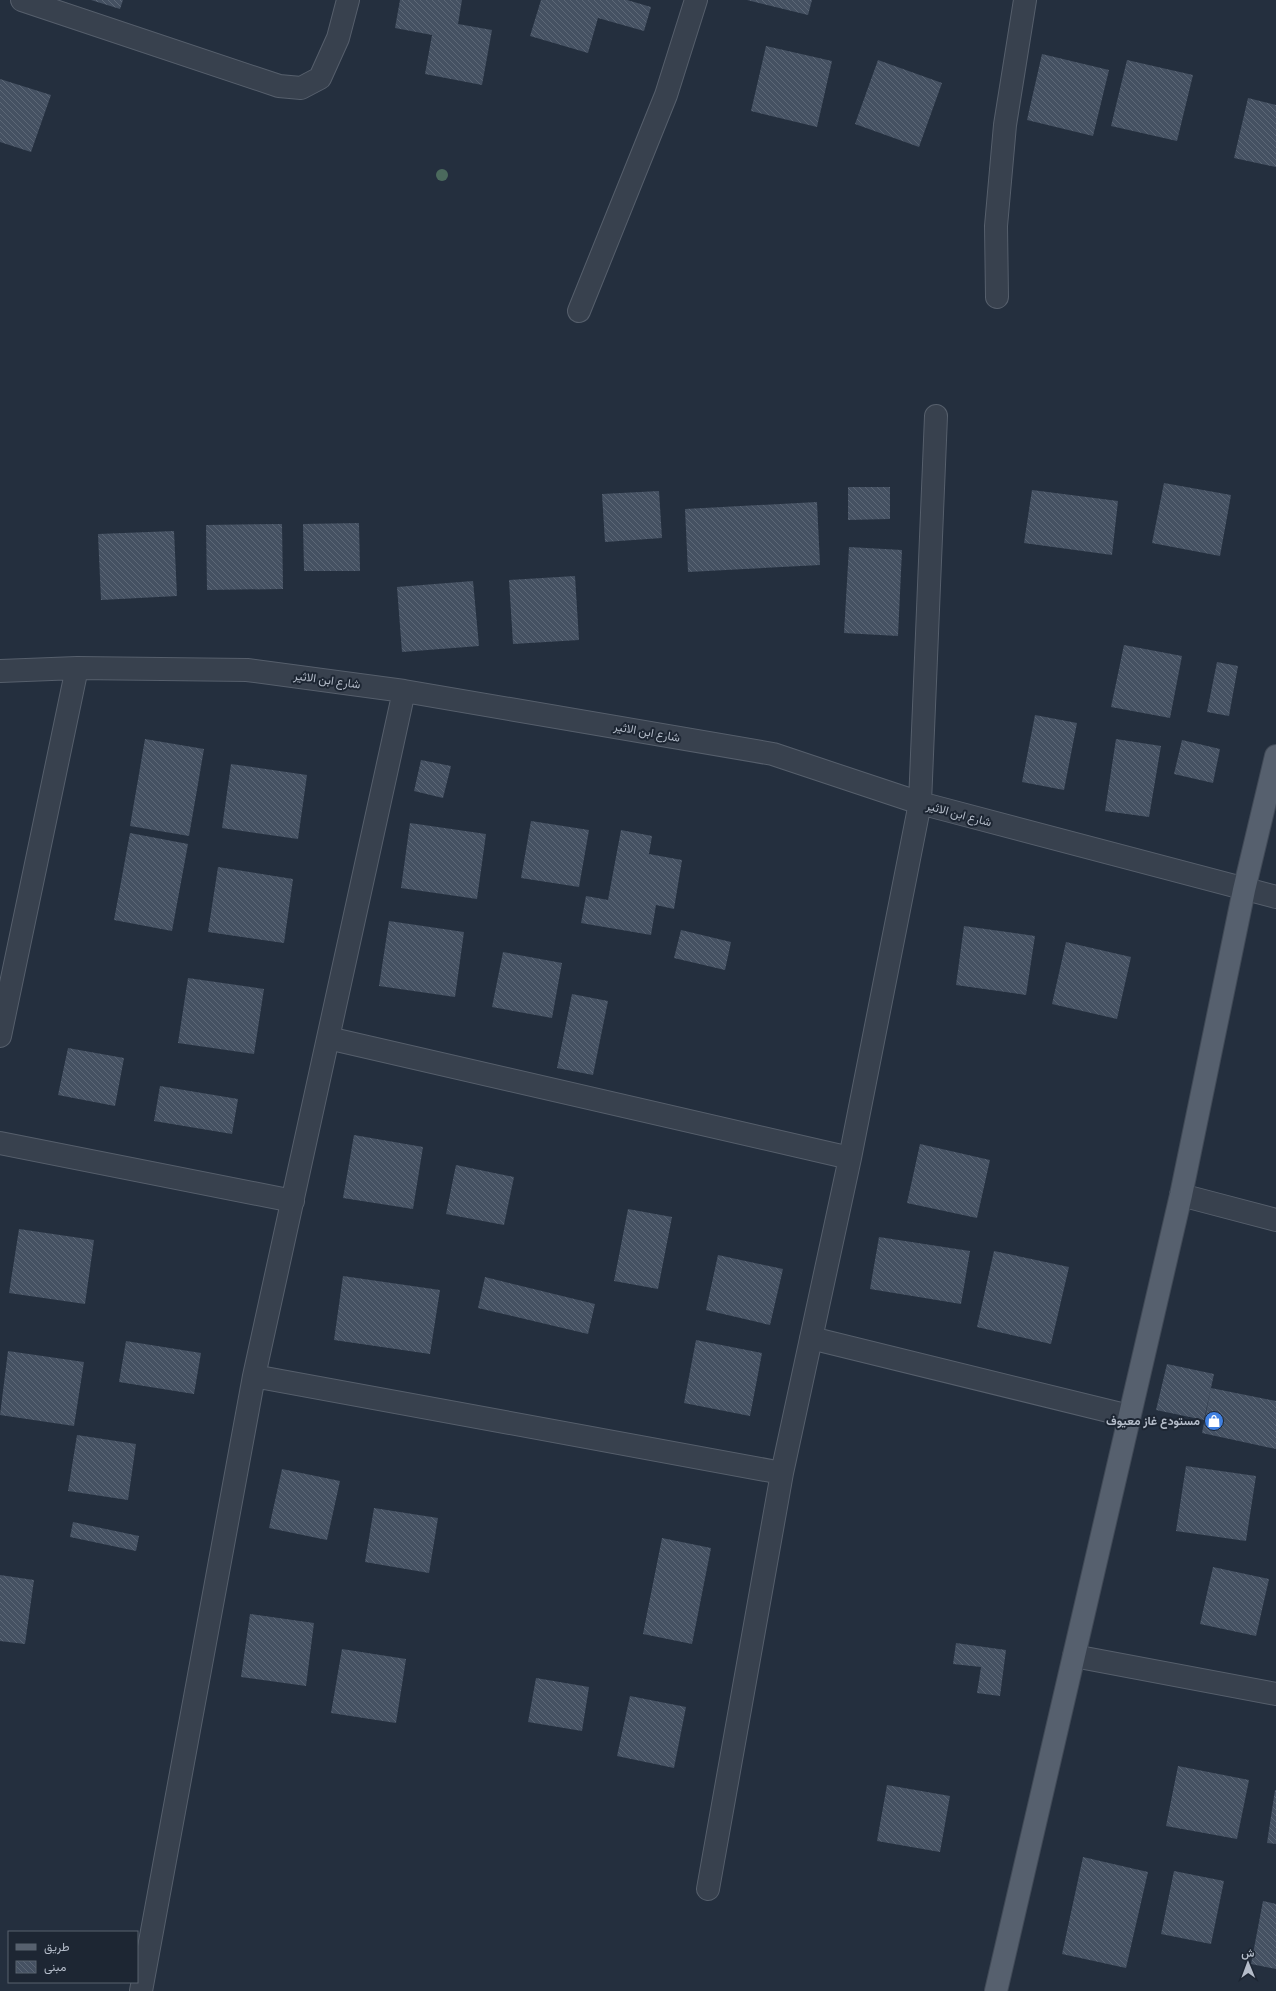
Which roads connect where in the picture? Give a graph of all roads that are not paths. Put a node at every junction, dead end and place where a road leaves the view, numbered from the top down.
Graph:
1 (22, 0) edge
2 (348, 0) edge
3 (696, 0) edge
4 (1025, 0) edge
5 (997, 296) dead end
6 (579, 311) dead end
7 (936, 416) dead end
8 (77, 668) junction
9 (0, 671) edge
10 (404, 691) junction
11 (1276, 756) edge
12 (920, 803) junction
13 (1244, 890) junction
14 (1276, 897) edge
15 (0, 1036) edge
16 (328, 1038) junction
17 (0, 1143) edge
18 (850, 1158) junction
19 (1180, 1195) junction
20 (293, 1201) junction
21 (1276, 1220) edge
22 (811, 1338) junction
23 (254, 1376) junction
24 (1129, 1416) junction
25 (782, 1473) junction
26 (1074, 1656) junction
27 (1276, 1694) edge
28 (708, 1889) dead end
29 (141, 1991) edge
30 (996, 1991) edge

1 - 2 street
3 - 6 street
4 - 5 street
7 - 12 street
8 - 9 street, شارع ابن الاثير
8 - 10 street, شارع ابن الاثير
8 - 15 street
10 - 12 street, شارع ابن الاثير
10 - 16 street
11 - 13 main road
12 - 13 street, شارع ابن الاثير
12 - 18 street
13 - 14 street, شارع ابن الاثير
13 - 19 main road
16 - 18 street
16 - 20 street
17 - 20 street
18 - 22 street
19 - 21 street
19 - 24 main road
20 - 23 street
22 - 24 street
22 - 25 street
23 - 25 street
23 - 29 street
24 - 26 main road
25 - 28 street
26 - 27 street
26 - 30 main road

